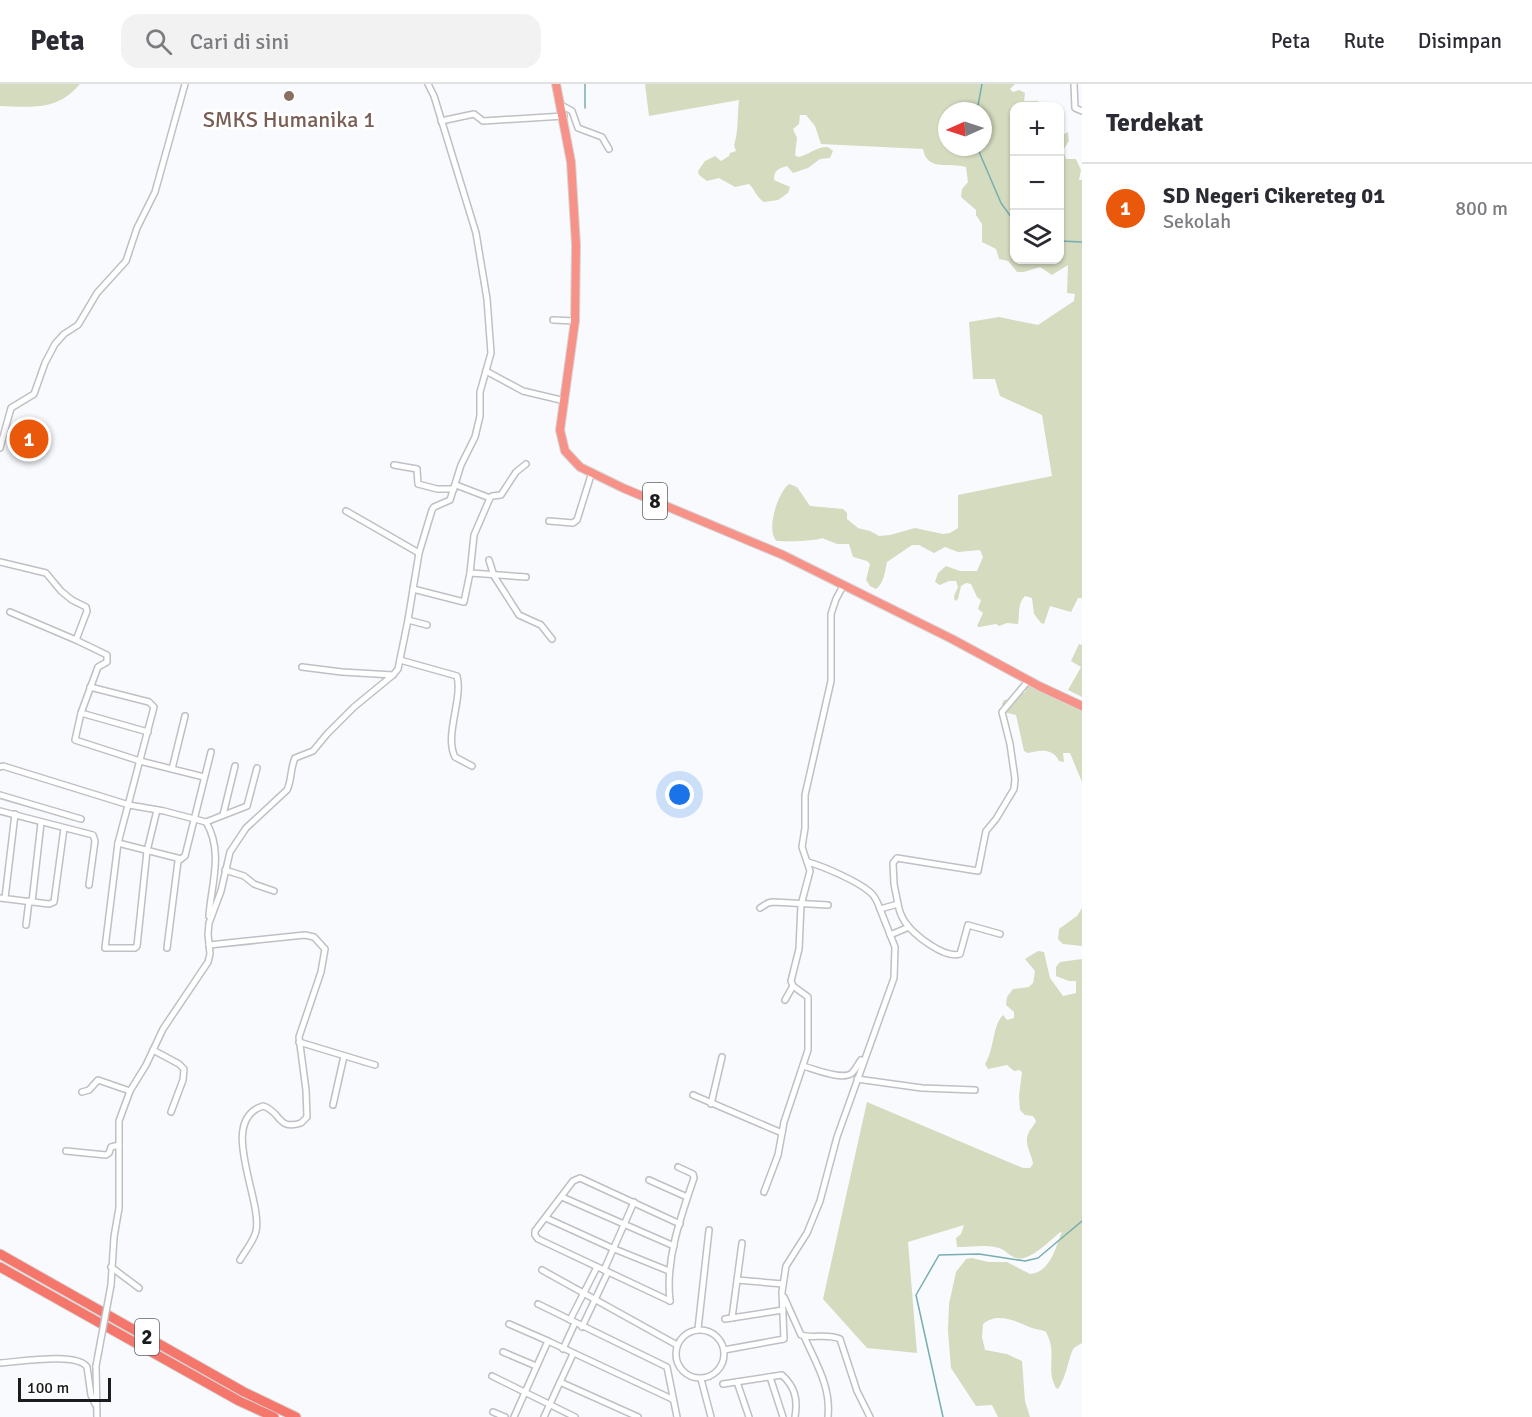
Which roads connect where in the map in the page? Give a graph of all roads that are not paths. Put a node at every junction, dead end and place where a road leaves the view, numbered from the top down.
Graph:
1 (185, 84) edge
2 (428, 84) edge
3 (556, 84) edge
4 (1074, 84) edge
5 (561, 105) junction
6 (1082, 111) edge
7 (564, 116) junction
8 (441, 121) junction
9 (609, 149) dead end
10 (553, 320) dead end
11 (575, 321) junction
12 (486, 371) junction
13 (565, 401) junction
14 (0, 448) edge
15 (526, 464) dead end
16 (394, 465) dead end
17 (592, 472) junction
18 (455, 487) junction
19 (490, 498) junction
20 (346, 511) dead end
21 (549, 521) dead end
22 (419, 553) junction
23 (489, 560) dead end
24 (0, 562) edge
25 (470, 573) junction
26 (494, 576) junction
27 (526, 577) dead end
28 (843, 586) junction
29 (413, 589) junction
30 (10, 612) dead end
31 (408, 620) junction
32 (427, 625) dead end
33 (552, 639) dead end
34 (76, 640) junction
35 (400, 660) junction
36 (302, 667) dead end
37 (393, 675) junction
38 (1028, 681) junction
39 (90, 687) junction
40 (1082, 706) edge
41 (81, 713) junction
42 (185, 716) dead end
43 (148, 732) junction
44 (211, 752) dead end
45 (140, 761) junction
46 (1, 766) edge
47 (235, 766) dead end
48 (472, 766) dead end
49 (257, 768) dead end
50 (172, 769) junction
51 (204, 777) junction
52 (0, 795) edge
53 (129, 805) junction
54 (157, 810) junction
55 (0, 811) edge
56 (15, 814) junction
57 (223, 815) junction
58 (195, 818) junction
59 (81, 819) dead end
60 (206, 822) junction
61 (41, 823) junction
62 (64, 828) junction
63 (118, 843) junction
64 (147, 850) junction
65 (181, 859) junction
66 (808, 861) junction
67 (225, 870) junction
68 (89, 885) dead end
69 (274, 891) dead end
70 (3, 898) edge
71 (30, 901) junction
72 (801, 903) junction
73 (897, 904) junction
74 (828, 905) dead end
75 (760, 908) dead end
76 (880, 909) junction
77 (209, 923) junction
78 (26, 925) dead end
79 (909, 927) junction
80 (1000, 933) dead end
81 (890, 935) junction
82 (209, 945) junction
83 (167, 948) dead end
84 (793, 986) junction
85 (785, 1000) dead end
86 (299, 1042) junction
87 (153, 1050) junction
88 (867, 1050) junction
89 (344, 1056) junction
90 (722, 1057) dead end
91 (375, 1065) dead end
92 (803, 1066) junction
93 (857, 1079) junction
94 (975, 1090) dead end
95 (130, 1091) junction
96 (82, 1092) dead end
97 (693, 1095) dead end
98 (711, 1104) junction
99 (333, 1105) dead end
100 (171, 1112) dead end
101 (782, 1133) junction
102 (119, 1145) junction
103 (66, 1151) dead end
104 (678, 1167) dead end
105 (649, 1180) dead end
106 (764, 1192) dead end
107 (562, 1197) junction
108 (687, 1197) junction
109 (634, 1202) junction
110 (546, 1218) junction
111 (622, 1224) junction
112 (680, 1224) junction
113 (709, 1230) dead end
114 (742, 1243) dead end
115 (674, 1246) junction
116 (612, 1248) junction
117 (0, 1254) edge
118 (240, 1260) dead end
119 (0, 1267) edge
120 (597, 1267) junction
121 (111, 1268) junction
122 (542, 1270) dead end
123 (606, 1271) junction
124 (669, 1271) junction
125 (737, 1280) junction
126 (783, 1284) junction
127 (139, 1288) dead end
128 (782, 1292) junction
129 (585, 1293) junction
130 (595, 1299) junction
131 (538, 1304) dead end
132 (783, 1310) junction
133 (732, 1318) junction
134 (725, 1319) dead end
135 (573, 1322) junction
136 (509, 1324) dead end
137 (582, 1326) junction
138 (698, 1329) junction
139 (804, 1336) junction
140 (548, 1341) junction
141 (677, 1345) junction
142 (563, 1349) junction
143 (724, 1350) junction
144 (503, 1352) dead end
145 (573, 1354) junction
146 (0, 1363) edge
147 (536, 1366) junction
148 (492, 1376) dead end
149 (770, 1377) junction
150 (701, 1379) junction
151 (560, 1382) junction
152 (737, 1382) junction
153 (723, 1384) dead end
154 (525, 1392) junction
155 (672, 1399) junction
156 (95, 1404) junction
157 (549, 1405) junction
158 (493, 1412) dead end
159 (96, 1417) edge
160 (274, 1417) edge
161 (296, 1417) edge
162 (505, 1417) edge
163 (514, 1417) edge
164 (544, 1417) edge
165 (575, 1417) edge
166 (638, 1417) edge
167 (676, 1417) edge
168 (711, 1417) edge
169 (749, 1417) edge
170 (783, 1417) edge
171 (795, 1417) edge
172 (828, 1417) edge
173 (870, 1417) edge

1 - 14 street
2 - 8 street
3 - 5 highway, 8
4 - 6 street
5 - 7 highway, 8
5 - 9 street
7 - 8 street
7 - 11 highway, 8
8 - 12 street
10 - 11 street
11 - 13 highway, 8
12 - 13 street
12 - 18 street
13 - 17 highway, 8
15 - 19 street
16 - 18 street
17 - 21 street
17 - 28 highway, 8
18 - 19 street
18 - 22 street
19 - 25 street
20 - 22 street
22 - 29 street
23 - 26 street
24 - 34 street
25 - 26 street
25 - 29 street
26 - 27 street
26 - 33 street
28 - 38 highway, 8
28 - 66 street
29 - 31 street
30 - 34 street
31 - 32 street
31 - 35 street
34 - 39 street
35 - 37 street
35 - 48 street
36 - 37 street
37 - 67 street
38 - 40 highway, 8
38 - 73 street
39 - 41 street
39 - 43 street
41 - 43 street
41 - 45 street
42 - 50 street
43 - 45 street
44 - 51 street
45 - 50 street
45 - 53 street
46 - 53 street
47 - 57 street
49 - 57 street
50 - 51 street
51 - 58 street
52 - 59 street
53 - 54 street
53 - 63 street
54 - 58 street
54 - 64 street
55 - 56 street
56 - 61 street
56 - 70 street
57 - 60 street
58 - 60 street
58 - 65 street
60 - 77 street
61 - 62 street
61 - 71 street
62 - 68 street
62 - 71 street
63 - 64 street
63 - 64 street
64 - 65 street
65 - 83 street
66 - 72 street
66 - 76 street
67 - 69 street
67 - 77 street
70 - 71 street
71 - 78 street
72 - 74 street
72 - 75 street
72 - 84 street
73 - 76 street
73 - 79 street
76 - 81 street
77 - 82 street
79 - 80 street
79 - 81 street
81 - 88 street
82 - 86 street
82 - 87 street
84 - 85 street
84 - 92 street
86 - 89 street
86 - 118 street
87 - 95 street
87 - 100 street
88 - 92 street
88 - 93 street
89 - 91 street
89 - 99 street
90 - 98 street
92 - 101 street
93 - 94 street
93 - 126 street
95 - 96 street
95 - 102 street
97 - 98 street
98 - 101 street
101 - 106 street
102 - 103 street
102 - 121 street
104 - 108 street
105 - 108 street
107 - 109 street
107 - 110 street
107 - 111 street
108 - 112 street
109 - 111 street
109 - 112 street
110 - 116 street
110 - 120 street
111 - 115 street
111 - 116 street
112 - 115 street
113 - 138 street
114 - 125 street
115 - 124 street
116 - 123 street
116 - 124 street
117 - 161 highway, 2
119 - 160 highway, 2
120 - 123 street
120 - 129 street
121 - 127 street
121 - 156 street, bridge
122 - 129 street
123 - 124 street
123 - 130 street
125 - 126 street
125 - 133 street
126 - 128 street
128 - 132 street
128 - 139 street
129 - 130 street
129 - 135 street
130 - 137 street
130 - 141 street
131 - 135 street
132 - 133 street
132 - 143 street
133 - 134 street
135 - 137 street
135 - 142 street
136 - 140 street
137 - 155 street
138 - 141 street
138 - 143 street
139 - 172 street
139 - 173 street
140 - 142 street
140 - 147 street
141 - 150 street
142 - 145 street
143 - 150 street
144 - 147 street
145 - 151 street
145 - 155 street
146 - 156 street
147 - 154 street
148 - 154 street
149 - 152 street
149 - 170 street
149 - 171 street
150 - 168 street
151 - 157 street
151 - 166 street
152 - 153 street
152 - 169 street
154 - 157 street
154 - 163 street
155 - 167 street
156 - 159 street
157 - 164 street
157 - 165 street
158 - 162 street

